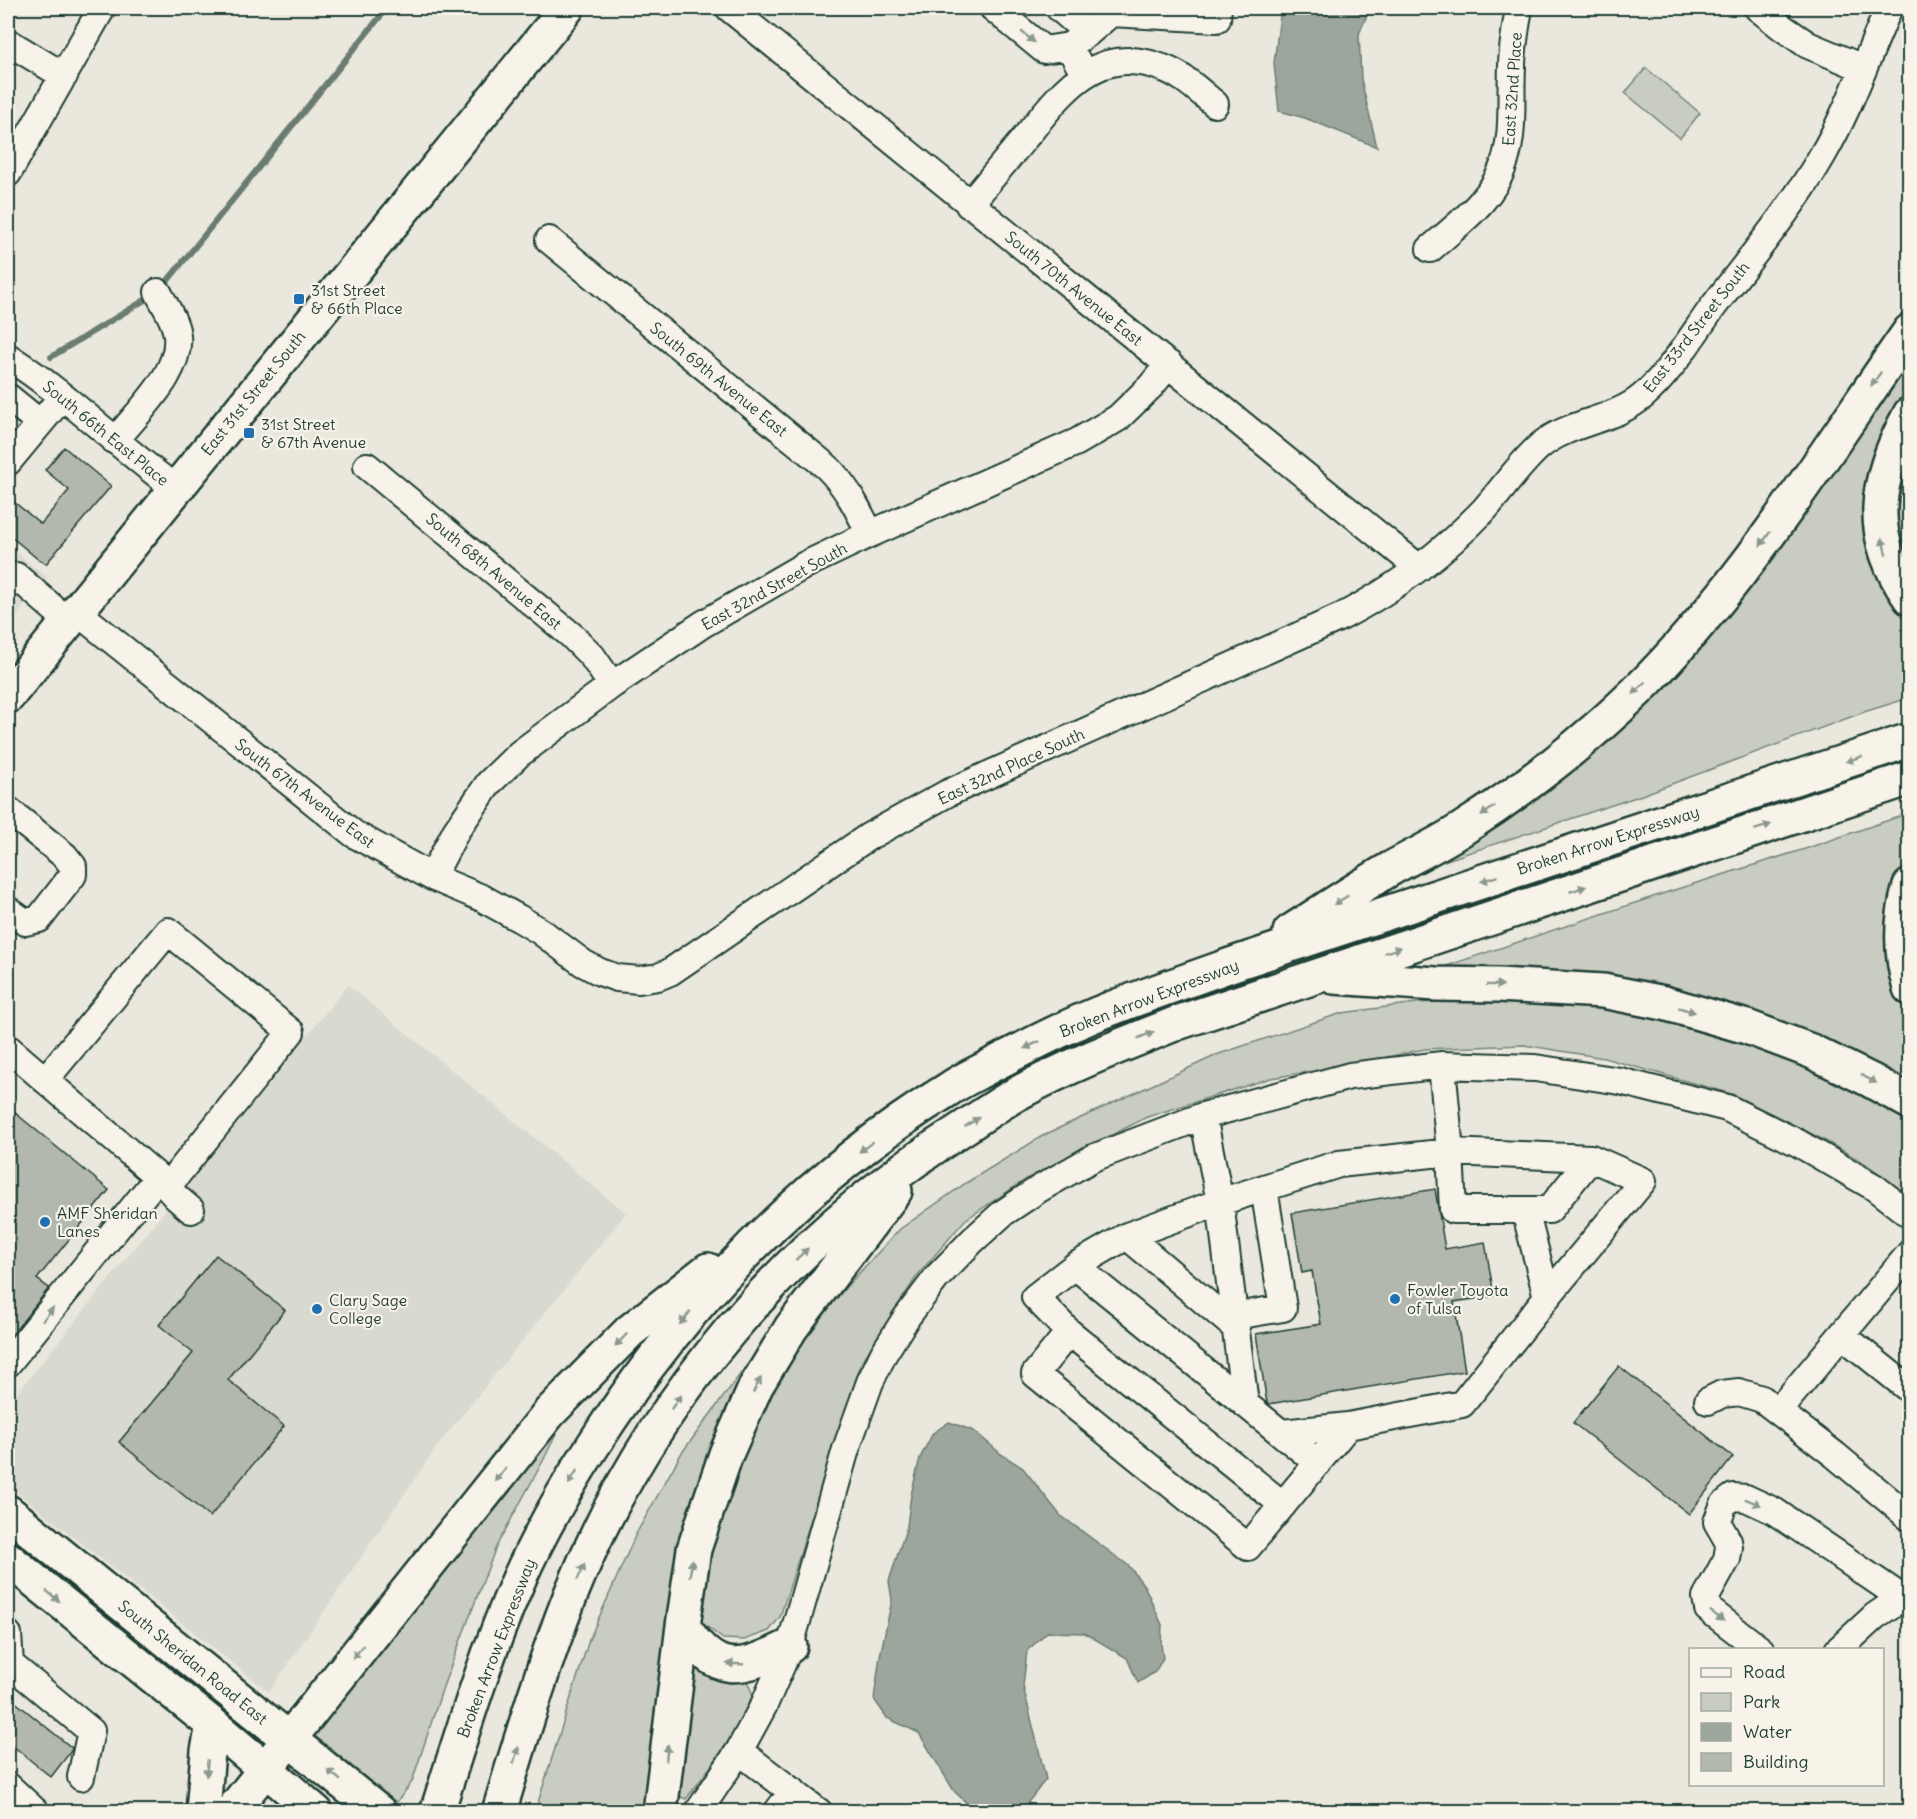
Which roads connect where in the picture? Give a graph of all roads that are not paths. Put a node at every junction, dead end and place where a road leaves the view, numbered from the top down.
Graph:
1 (102, 8) edge
2 (567, 8) edge
3 (729, 8) edge
4 (993, 8) edge
5 (1059, 8) edge
6 (1218, 8) edge
7 (1519, 8) edge
8 (1758, 8) edge
9 (1889, 8) edge
10 (1113, 9) edge
11 (1078, 39) junction
12 (8, 42) edge
13 (1863, 68) junction
14 (1084, 74) junction
15 (64, 76) junction
16 (1215, 104) dead end
17 (8, 173) edge
18 (969, 205) junction
19 (549, 240) dead end
20 (1430, 249) dead end
21 (158, 292) dead end
22 (1910, 331) edge
23 (8, 357) edge
24 (1169, 364) junction
25 (62, 397) junction
26 (8, 398) edge
27 (1910, 414) edge
28 (40, 423) junction
29 (115, 441) junction
30 (8, 462) edge
31 (367, 466) dead end
32 (175, 488) junction
33 (870, 534) junction
34 (1419, 568) junction
35 (10, 574) edge
36 (1910, 598) edge
37 (72, 616) junction
38 (612, 685) junction
39 (8, 696) edge
40 (1910, 740) edge
41 (1910, 778) edge
42 (8, 810) edge
43 (432, 877) junction
44 (1910, 886) edge
45 (8, 910) edge
46 (1242, 961) junction
47 (1317, 976) junction
48 (617, 978) joint
49 (1910, 988) edge
50 (8, 1048) edge
51 (1442, 1065) junction
52 (45, 1080) junction
53 (1910, 1102) edge
54 (1203, 1116) junction
55 (1450, 1152) junction
56 (923, 1153) junction
57 (1591, 1158) junction
58 (831, 1173) junction
59 (163, 1182) junction
60 (1264, 1188) junction
61 (1220, 1202) junction
62 (191, 1210) dead end
63 (1525, 1210) junction
64 (1910, 1215) edge
65 (1127, 1236) junction
66 (1910, 1254) edge
67 (1075, 1266) junction
68 (1547, 1297) junction
69 (1235, 1322) junction
70 (1069, 1332) junction
71 (1842, 1335) junction
72 (9, 1360) edge
73 (1910, 1390) edge
74 (1708, 1401) dead end
75 (1245, 1404) junction
76 (1778, 1411) junction
77 (1348, 1426) junction
78 (1282, 1433) junction
79 (1318, 1463) junction
80 (1283, 1505) junction
81 (8, 1512) edge
82 (1910, 1518) edge
83 (8, 1559) edge
84 (1906, 1595) edge
85 (683, 1626) junction
86 (8, 1634) edge
87 (1844, 1644) edge
88 (790, 1646) junction
89 (1758, 1648) edge
90 (213, 1725) junction
91 (289, 1738) junction
92 (739, 1751) junction
93 (264, 1769) junction
94 (81, 1777) dead end
95 (8, 1786) edge
96 (793, 1791) junction
97 (499, 1811) edge
98 (36, 1812) edge
99 (203, 1812) edge
100 (231, 1812) edge
101 (316, 1812) edge
102 (379, 1812) edge
103 (437, 1812) edge
104 (660, 1812) edge
105 (698, 1812) edge
106 (777, 1812) edge
107 (819, 1812) edge

1 - 15 street
2 - 32 main road, East 31st Street South
3 - 18 street, South 70th Avenue East
4 -> 11 street
5 - 11 street
6 - 10 street
7 - 20 street, East 32nd Place
8 - 13 street
9 - 13 street, East 33rd Street South
10 - 11 street
11 - 14 street
12 - 15 street
13 - 34 street, East 33rd Street South
14 - 16 street
14 - 18 street
15 - 17 street
18 - 24 street, South 70th Avenue East
19 - 33 street, South 69th Avenue East
21 - 29 street
22 -> 46 main road
23 - 25 street, South 66th East Place
24 - 33 street, East 32nd Street South
24 - 34 street, South 70th Avenue East
25 - 28 street
25 - 29 street, South 66th East Place
26 - 28 street
36 -> 27 main road
28 - 30 street
29 - 32 street, South 66th East Place
31 - 38 street, South 68th Avenue East
32 - 37 main road, East 31st Street South
33 - 38 street, East 32nd Street South
34 - 48 street, East 32nd Place South
35 - 37 street, South 67th Avenue East
37 - 39 main road, East 31st Street South
37 - 43 street, South 67th Avenue East
38 - 43 street, East 32nd Street South
40 -> 46 main road, Broken Arrow Expressway
47 -> 41 main road, Broken Arrow Expressway
42 - 45 street
43 - 48 street, South 67th Avenue East
44 - 49 main road
46 -> 58 main road, Broken Arrow Expressway
47 -> 53 main road
56 -> 47 main road, Broken Arrow Expressway
50 - 52 street
51 - 54 street
51 - 55 street
51 - 64 street
52 - 59 street
52 - 59 street
54 - 61 street
54 - 88 street
55 - 57 street
55 - 60 street
55 - 63 street
85 -> 56 main road
97 -> 56 main road, Broken Arrow Expressway
57 - 63 street
57 - 68 street
58 -> 91 main road
58 -> 103 main road, Broken Arrow Expressway
59 - 62 street
72 -> 59 street
60 - 61 street
60 - 69 street
61 - 65 street
61 - 69 street
63 - 68 street
65 - 67 street
65 - 69 street
66 - 71 street
67 - 70 street
67 - 75 street
68 - 77 street
69 - 75 street
70 - 80 street
70 - 80 street
71 - 73 street
71 - 76 street
74 - 76 street
75 - 78 street
76 - 82 street
77 - 78 street
77 - 79 street
78 - 79 street
79 - 80 street
81 - 91 main road, South Sheridan Road East
83 -> 90 main road
84 - 87 street
84 - 89 street
88 -> 85 main road
104 -> 85 main road
86 - 94 street
88 - 92 street
90 - 93 main road
90 -> 99 main road
91 - 93 main road
102 -> 91 main road, South Sheridan Road East
92 - 96 street
92 - 105 street
93 - 100 main road
93 - 101 main road
95 - 98 street
96 - 106 street
96 - 107 street

